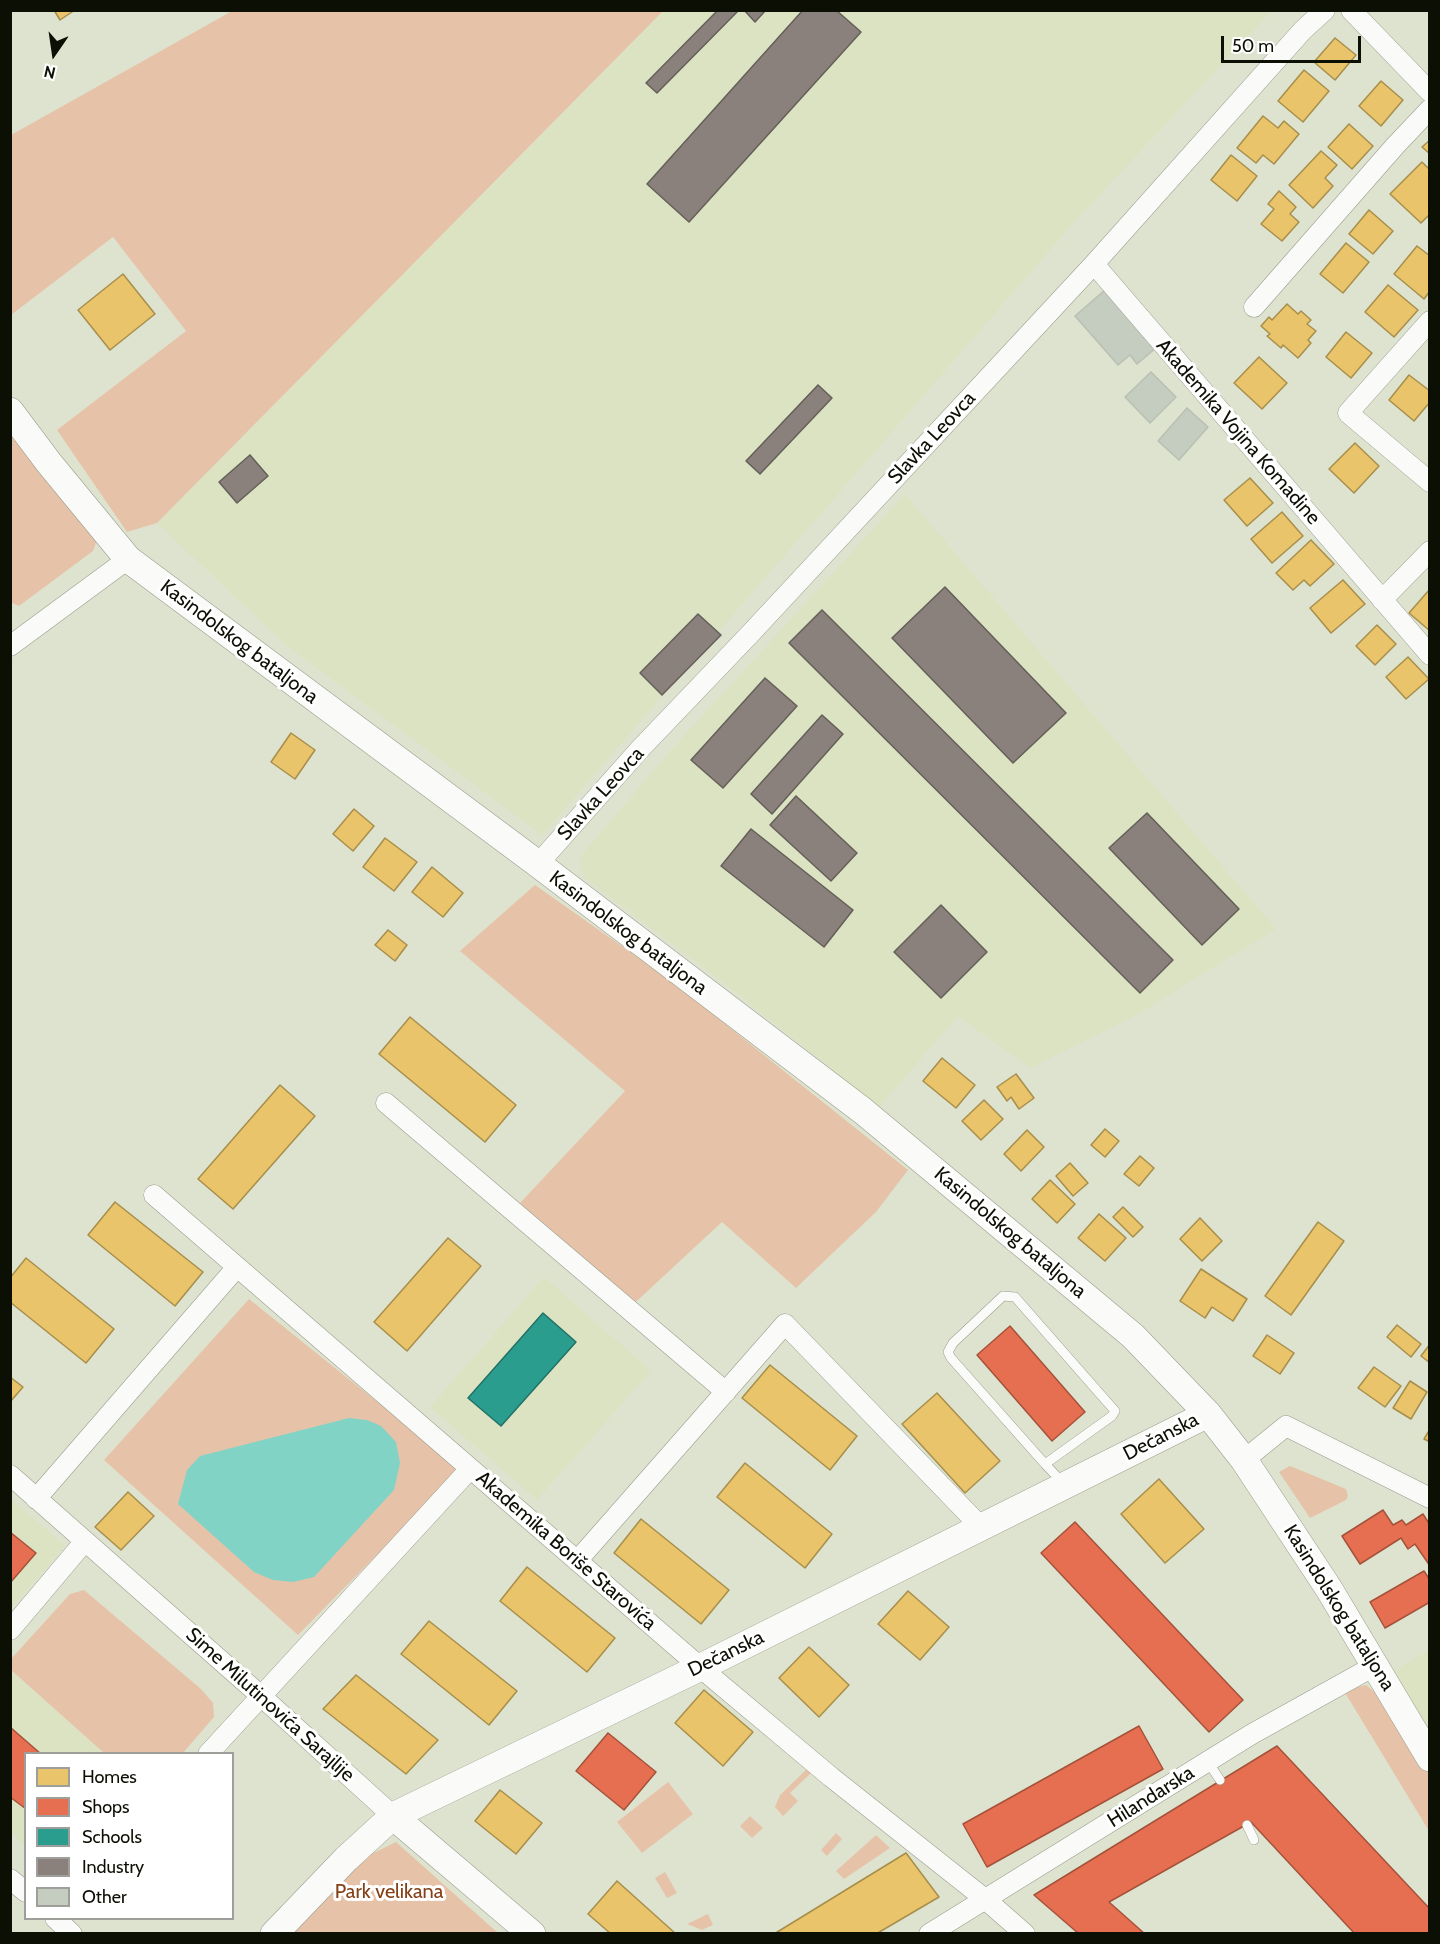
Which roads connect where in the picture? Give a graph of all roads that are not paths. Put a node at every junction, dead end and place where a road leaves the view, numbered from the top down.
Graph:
1 (1325, 10) edge
2 (1351, 10) edge
3 (1430, 92) edge
4 (1430, 109) edge
5 (1094, 264) junction
6 (1254, 308) dead end
7 (1430, 321) edge
8 (10, 411) edge
9 (1430, 482) edge
10 (1430, 551) edge
11 (128, 559) junction
12 (1382, 600) junction
13 (19, 629) edge
14 (10, 645) edge
15 (1430, 655) edge
16 (538, 864) junction
17 (386, 1103) dead end
18 (154, 1195) dead end
19 (237, 1267) junction
20 (726, 1392) junction
21 (1208, 1414) junction
22 (1244, 1460) junction
23 (1045, 1464) junction
24 (470, 1469) junction
25 (10, 1475) edge
26 (1064, 1485) junction
27 (1430, 1498) edge
28 (36, 1499) junction
29 (981, 1527) junction
30 (85, 1541) junction
31 (577, 1561) junction
32 (10, 1630) edge
33 (1376, 1665) junction
34 (701, 1667) junction
35 (261, 1696) junction
36 (210, 1752) edge
37 (1430, 1758) edge
38 (1208, 1762) junction
39 (1220, 1780) dead end
40 (393, 1816) junction
41 (1247, 1825) dead end
42 (1254, 1840) dead end
43 (10, 1879) edge
44 (24, 1890) edge
45 (985, 1899) junction
46 (57, 1920) edge
47 (72, 1934) edge
48 (274, 1934) edge
49 (532, 1934) edge
50 (929, 1934) edge
51 (1025, 1934) edge

1 - 5 street, Slavka Leovca
2 - 3 street
4 - 6 street
5 - 12 street, Akademika Vojina Komadine
5 - 16 street, Slavka Leovca
7 - 9 street
8 - 11 street, Kasindolskog bataljona
10 - 12 street
11 - 13 street
11 - 16 street, Kasindolskog bataljona
12 - 15 street, Akademika Vojina Komadine
13 - 14 street
16 - 21 street, Kasindolskog bataljona
17 - 20 street
18 - 19 street, Akademika Boriše Starovića
19 - 24 street, Akademika Boriše Starovića
19 - 28 street
20 - 29 street
20 - 31 street
21 - 22 street, Kasindolskog bataljona
21 - 26 street, Dečanska
22 - 27 street
22 - 33 street, Kasindolskog bataljona
23 - 23 lane
23 - 26 lane
24 - 31 street, Akademika Boriše Starovića
24 - 35 street
25 - 28 street, Sime Milutinovića Sarajlije
26 - 29 street, Dečanska
28 - 30 street, Sime Milutinovića Sarajlije
29 - 34 street, Dečanska
30 - 32 street
30 - 35 street, Sime Milutinovića Sarajlije
31 - 34 street, Akademika Boriše Starovića
33 - 37 street, Kasindolskog bataljona
33 - 38 street, Hilandarska
34 - 40 street, Dečanska
34 - 45 street, Akademika Boriše Starovića
35 - 36 street
35 - 40 street, Sime Milutinovića Sarajlije
38 - 39 lane
38 - 45 street, Hilandarska
40 - 48 street, Dečanska
40 - 49 street, Sime Milutinovića Sarajlije
41 - 42 lane
43 - 44 street
45 - 50 street, Hilandarska
45 - 51 street, Akademika Boriše Starovića
46 - 47 street

